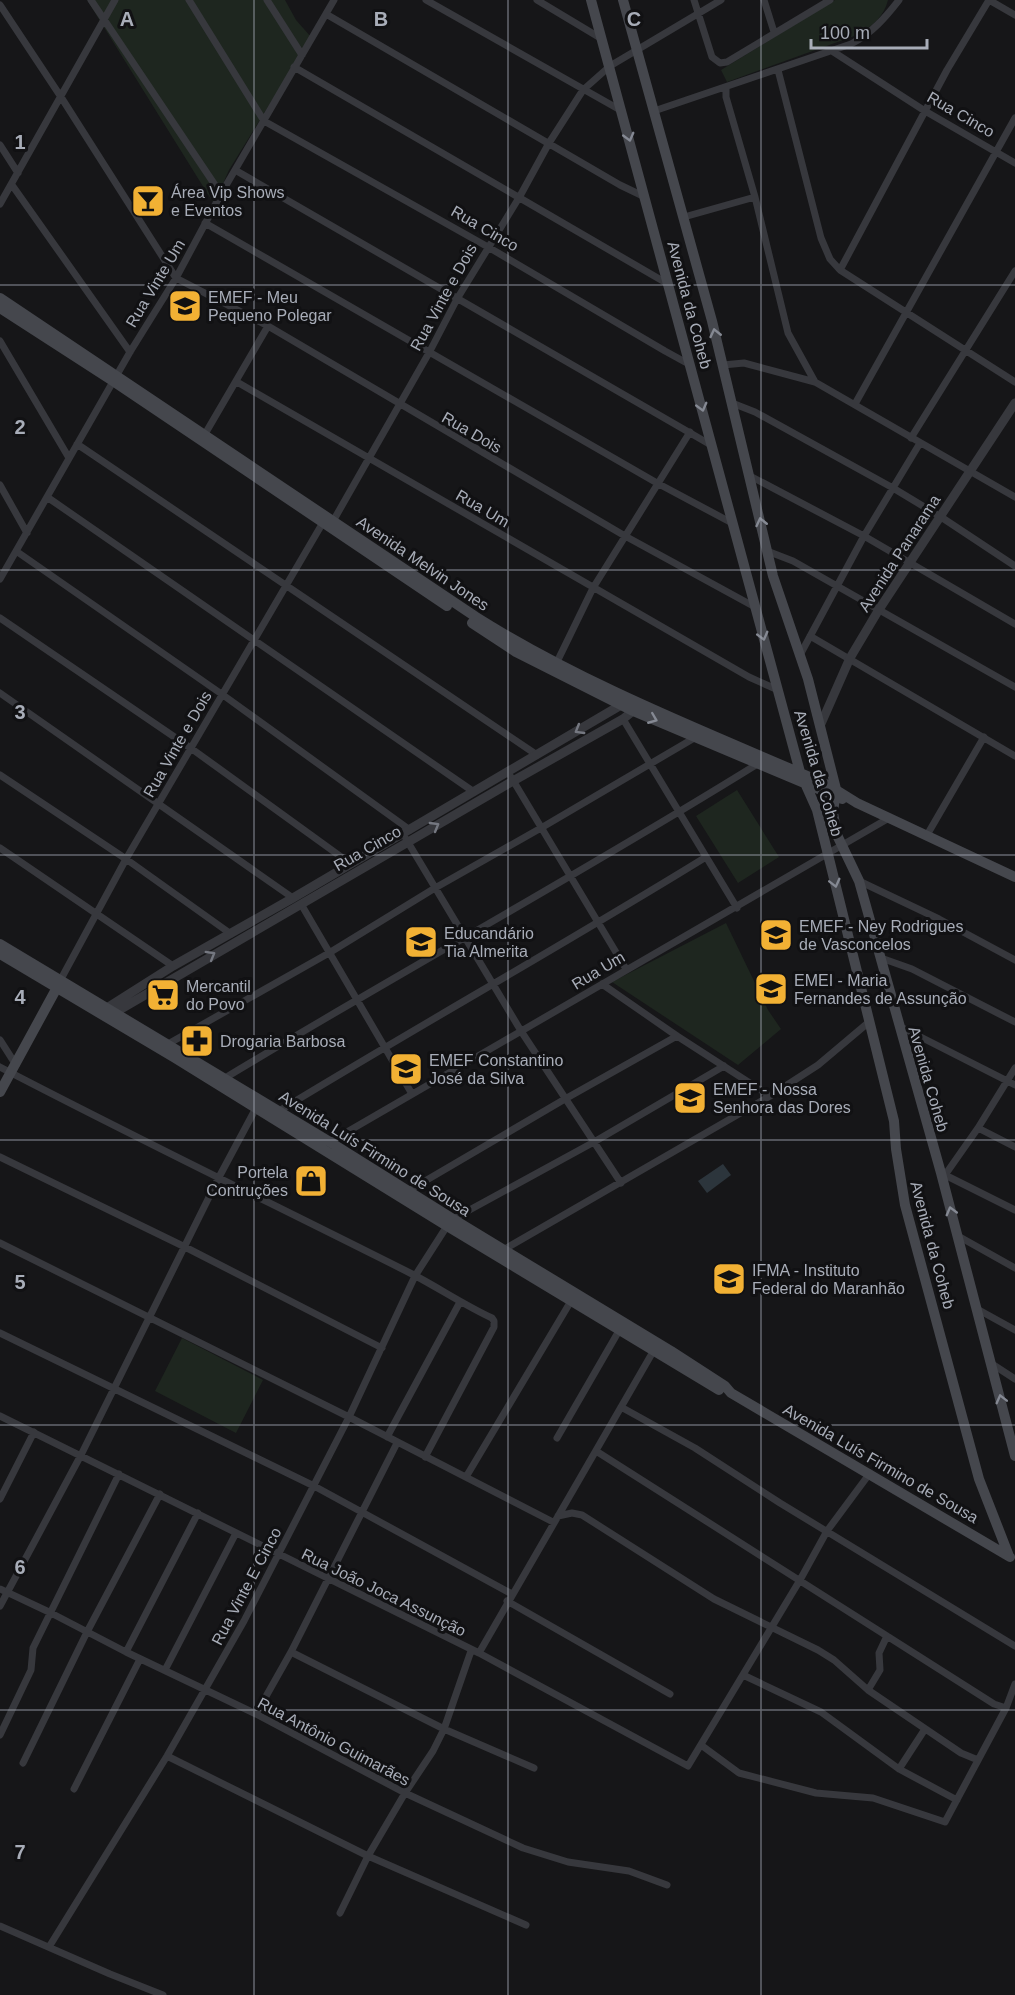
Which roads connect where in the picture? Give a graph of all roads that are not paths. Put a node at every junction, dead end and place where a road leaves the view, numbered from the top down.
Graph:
1 (92, 0) edge
2 (115, 0) edge
3 (189, 0) edge
4 (267, 0) edge
5 (334, 0) edge
6 (426, 0) edge
7 (537, 0) edge
8 (591, 0) edge
9 (623, 0) edge
10 (694, 0) edge
11 (721, 0) edge
12 (764, 0) edge
13 (830, 0) edge
14 (899, 0) edge
15 (989, 0) edge
16 (0, 5) edge
17 (326, 14) junction
18 (698, 14) junction
19 (1015, 15) edge
20 (104, 19) junction
21 (774, 32) junction
22 (602, 39) junction
23 (637, 49) junction
24 (832, 51) junction
25 (302, 55) junction
26 (610, 66) junction
27 (294, 67) junction
28 (778, 70) junction
29 (726, 87) junction
30 (583, 90) junction
31 (61, 97) junction
32 (622, 111) junction
33 (654, 111) junction
34 (925, 111) junction
35 (1015, 118) edge
36 (264, 121) junction
37 (549, 143) junction
38 (0, 145) edge
39 (996, 152) junction
40 (1015, 163) edge
41 (235, 170) junction
42 (18, 173) junction
43 (12, 185) junction
44 (221, 194) junction
45 (520, 196) junction
46 (645, 197) junction
47 (755, 197) junction
48 (0, 204) edge
49 (684, 217) junction
50 (205, 223) junction
51 (488, 247) junction
52 (840, 270) junction
53 (1015, 271) edge
54 (176, 278) junction
55 (669, 284) junction
56 (0, 298) edge
57 (457, 299) junction
58 (0, 308) edge
59 (905, 313) junction
60 (268, 326) junction
61 (0, 341) edge
62 (966, 349) junction
63 (430, 351) junction
64 (130, 352) junction
65 (690, 363) junction
66 (723, 365) junction
67 (115, 378) junction
68 (237, 382) junction
69 (815, 382) junction
70 (1015, 382) edge
71 (732, 403) junction
72 (1015, 403) edge
73 (399, 404) junction
74 (855, 404) junction
75 (690, 432) junction
76 (205, 434) junction
77 (911, 438) junction
78 (920, 442) junction
79 (77, 444) junction
80 (713, 446) junction
81 (369, 457) junction
82 (69, 458) junction
83 (970, 470) junction
84 (750, 476) junction
85 (657, 483) junction
86 (0, 485) edge
87 (893, 489) junction
88 (47, 497) junction
89 (1015, 497) edge
90 (941, 517) junction
91 (328, 523) junction
92 (734, 524) junction
93 (27, 533) junction
94 (625, 536) junction
95 (864, 536) junction
96 (16, 551) junction
97 (767, 551) junction
98 (908, 563) junction
99 (1015, 566) edge
100 (0, 579) edge
101 (285, 585) junction
102 (839, 586) junction
103 (593, 588) junction
104 (756, 607) junction
105 (878, 610) junction
106 (0, 618) edge
107 (1015, 624) edge
108 (810, 636) junction
109 (253, 639) junction
110 (800, 655) junction
111 (850, 658) junction
112 (555, 667) junction
113 (808, 679) joint
114 (1015, 687) edge
115 (778, 690) junction
116 (0, 693) edge
117 (223, 695) junction
118 (624, 701) junction
119 (636, 707) junction
120 (623, 719) junction
121 (820, 726) junction
122 (696, 737) junction
123 (984, 737) junction
124 (192, 749) junction
125 (537, 755) junction
126 (1015, 756) edge
127 (759, 763) junction
128 (650, 764) junction
129 (800, 772) junction
130 (0, 775) edge
131 (510, 776) junction
132 (804, 783) junction
133 (474, 792) junction
134 (836, 793) junction
135 (159, 805) junction
136 (679, 813) junction
137 (889, 818) junction
138 (542, 828) junction
139 (407, 835) junction
140 (927, 835) junction
141 (842, 846) junction
142 (0, 848) edge
143 (828, 854) junction
144 (706, 858) junction
145 (126, 859) junction
146 (351, 864) junction
147 (570, 876) junction
148 (1015, 876) edge
149 (859, 880) junction
150 (435, 888) junction
151 (297, 901) junction
152 (737, 908) junction
153 (96, 914) junction
154 (598, 924) junction
155 (231, 934) junction
156 (465, 937) junction
157 (0, 944) edge
158 (329, 953) junction
159 (0, 954) edge
160 (881, 958) junction
161 (1015, 960) edge
162 (173, 966) junction
163 (626, 969) junction
164 (59, 984) junction
165 (602, 984) junction
166 (493, 985) junction
167 (356, 999) junction
168 (107, 1012) junction
169 (869, 1022) junction
170 (1015, 1022) edge
171 (899, 1026) junction
172 (521, 1031) junction
173 (677, 1036) junction
174 (0, 1040) edge
175 (168, 1044) junction
176 (384, 1047) junction
177 (177, 1055) junction
178 (724, 1066) junction
179 (0, 1067) edge
180 (1015, 1068) edge
181 (14, 1069) junction
182 (225, 1078) junction
183 (1007, 1080) junction
184 (1015, 1085) edge
185 (0, 1092) edge
186 (412, 1094) junction
187 (770, 1096) junction
188 (565, 1098) junction
189 (256, 1108) junction
190 (279, 1111) junction
191 (978, 1128) junction
192 (594, 1142) junction
193 (326, 1145) junction
194 (1015, 1147) edge
195 (0, 1157) edge
196 (943, 1174) junction
197 (218, 1179) junction
198 (621, 1183) junction
199 (408, 1191) junction
200 (1015, 1210) edge
201 (450, 1223) junction
202 (958, 1236) junction
203 (0, 1243) edge
204 (185, 1247) junction
205 (500, 1251) junction
206 (1015, 1268) edge
207 (415, 1276) junction
208 (571, 1300) junction
209 (459, 1302) junction
210 (584, 1303) junction
211 (977, 1309) junction
212 (149, 1317) junction
213 (620, 1329) junction
214 (1015, 1330) edge
215 (0, 1333) edge
216 (382, 1348) junction
217 (654, 1350) junction
218 (992, 1364) junction
219 (1015, 1379) edge
220 (114, 1388) junction
221 (731, 1393) junction
222 (621, 1407) junction
223 (0, 1416) edge
224 (349, 1417) junction
225 (34, 1432) junction
226 (387, 1437) junction
227 (557, 1438) dead end
228 (397, 1443) junction
229 (1014, 1449) edge
230 (597, 1451) junction
231 (81, 1455) junction
232 (425, 1457) junction
233 (870, 1473) junction
234 (119, 1474) junction
235 (466, 1477) junction
236 (314, 1486) junction
237 (160, 1494) junction
238 (0, 1499) edge
239 (361, 1511) junction
240 (198, 1513) junction
241 (555, 1519) junction
242 (827, 1532) junction
243 (236, 1533) junction
244 (278, 1555) junction
245 (1012, 1558) edge
246 (328, 1580) junction
247 (800, 1580) junction
248 (3, 1591) edge
249 (512, 1594) junction
250 (507, 1601) junction
251 (0, 1606) edge
252 (49, 1612) junction
253 (772, 1627) junction
254 (87, 1632) junction
255 (886, 1636) junction
256 (1015, 1646) edge
257 (126, 1652) junction
258 (291, 1652) junction
259 (475, 1652) junction
260 (140, 1659) junction
261 (165, 1670) junction
262 (743, 1675) junction
263 (1015, 1684) edge
264 (204, 1690) junction
265 (868, 1690) junction
266 (670, 1694) dead end
267 (1006, 1708) junction
268 (256, 1714) junction
269 (444, 1729) junction
270 (925, 1729) junction
271 (0, 1735) edge
272 (701, 1746) junction
273 (166, 1756) junction
274 (978, 1760) junction
275 (22, 1763) dead end
276 (534, 1768) dead end
277 (899, 1769) junction
278 (74, 1789) dead end
279 (405, 1793) junction
280 (957, 1800) junction
281 (368, 1856) junction
282 (667, 1885) dead end
283 (340, 1913) dead end
284 (0, 1926) edge
285 (526, 1926) dead end
286 (49, 1947) junction
287 (164, 1995) edge

1 - 20 street
2 - 20 street
3 - 36 street
4 - 25 street
5 - 17 street, Rua Vinte Um
6 - 30 street
7 - 22 street
8 - 22 main road, Avenida da Coheb
9 - 23 main road, Avenida da Coheb
10 - 18 street
11 - 18 street, Rua Vinte e Dois
12 - 21 street
13 - 21 street
14 - 24 street
15 - 19 street
15 - 34 street
16 - 31 street
17 - 25 street, Rua Vinte Um
17 - 37 street
18 - 21 street
18 - 23 street, Rua Vinte e Dois
20 - 31 street
20 - 44 street
22 - 26 main road, Avenida da Coheb
23 - 26 street, Rua Vinte e Dois
23 - 33 main road, Avenida da Coheb
24 - 28 street
24 - 34 street, Rua Cinco
25 - 27 street, Rua Vinte Um
26 - 30 street, Rua Vinte e Dois
26 - 32 main road, Avenida da Coheb
27 - 36 street, Rua Vinte Um
27 - 45 street
28 - 29 street
28 - 52 street
29 - 33 street
29 - 47 street
30 - 32 street
30 - 37 street, Rua Vinte e Dois
31 - 42 street
31 - 54 street
32 -> 46 main road, Avenida da Coheb
33 - 49 main road, Avenida da Coheb
34 - 39 street, Rua Cinco
34 - 52 street
35 - 39 street
36 - 41 street, Rua Vinte Um
36 - 51 street, Rua Cinco
37 - 45 street, Rua Vinte e Dois
37 - 46 street
38 - 42 street
39 - 40 street, Rua Cinco
39 - 59 street
41 - 44 street, Rua Vinte Um
41 - 57 street
42 - 43 street
43 - 48 street
43 - 64 street
44 - 50 street, Rua Vinte Um
45 - 51 street, Rua Vinte e Dois
45 - 55 street
46 - 55 main road, Avenida da Coheb
47 - 49 street
47 - 69 street
66 -> 49 main road, Avenida da Coheb
50 - 54 street, Rua Vinte Um
50 - 63 street
51 - 57 street, Rua Vinte e Dois
51 - 65 street, Rua Cinco
52 - 59 street
53 - 62 street
54 - 60 street, Rua Dois
54 - 64 street, Rua Vinte Um
55 - 65 main road, Avenida da Coheb
56 - 67 main road, Avenida Melvin Jones
57 - 63 street, Rua Vinte e Dois
57 - 75 street
58 - 67 main road, Avenida Melvin Jones
59 - 62 street
59 - 74 street
60 - 68 street
60 - 73 street, Rua Dois
61 - 82 street
62 - 70 street
62 - 77 street
63 - 73 street, Rua Vinte e Dois
63 - 85 street
64 - 67 street, Rua Vinte Um
65 -> 80 main road, Avenida da Coheb
66 - 69 street
66 - 71 main road, Avenida da Coheb
67 - 76 main road, Avenida Melvin Jones
67 - 79 street, Rua Vinte Um
67 - 91 main road, Avenida Melvin Jones
68 - 76 street
68 - 81 street, Rua Um
69 - 74 street
71 - 84 main road, Avenida da Coheb
71 - 87 street
72 - 83 street, Avenida Panarama
73 - 81 street, Rua Vinte e Dois
73 - 94 street, Rua Dois
74 - 77 street
75 - 80 street
75 - 85 street
76 - 91 main road, Avenida Melvin Jones
77 - 78 street
78 - 83 street
78 - 87 street
79 - 82 street, Rua Vinte Um
79 - 101 street
80 - 92 main road, Avenida da Coheb
81 - 91 street, Rua Vinte e Dois
81 - 103 street, Rua Um
82 - 88 street, Rua Vinte Um
83 - 89 street
83 - 90 street, Avenida Panarama
84 - 95 street
97 -> 84 main road, Avenida da Coheb
85 - 92 street
85 - 94 street
86 - 93 street
87 - 90 street
87 - 95 street
88 - 93 street, Rua Vinte Um
88 - 109 street
90 - 98 street, Avenida Panarama
90 - 99 street
91 - 101 street, Rua Vinte e Dois
91 - 112 main road, Avenida Melvin Jones
92 - 104 main road, Avenida da Coheb
93 - 96 street, Rua Vinte Um
94 - 103 street
94 - 104 street, Rua Dois
95 - 98 street
95 - 102 street
96 - 100 street, Rua Vinte Um
96 - 117 street, Rua Cinco
97 - 102 street
97 - 110 main road, Avenida da Coheb
98 - 105 street, Avenida Panarama
98 - 107 street
101 - 109 street, Rua Vinte e Dois
101 - 125 street
102 - 105 street
102 - 108 street
103 - 112 street
103 - 115 street, Rua Um
104 -> 115 main road, Avenida da Coheb
105 - 111 street, Avenida Panarama
105 - 114 street
106 - 124 street
108 - 110 street
108 - 111 street
109 - 117 street, Rua Vinte e Dois
109 - 133 street
110 - 113 main road, Avenida da Coheb
111 - 121 street, Avenida Panarama
111 - 123 street
112 - 118 main road, Avenida Melvin Jones
113 - 121 main road, Avenida Coheb
115 - 129 main road, Avenida da Coheb
116 - 135 street
117 - 124 street, Rua Vinte e Dois
117 - 139 street, Rua Cinco
118 - 119 main road, Avenida Melvin Jones
118 -> 125 street, Rua Cinco
119 - 120 street, Rua Cinco
119 -> 122 main road, Avenida Melvin Jones
119 - 129 main road, Avenida Melvin Jones
120 - 128 street
120 - 131 street, Rua Cinco
121 - 134 main road, Avenida Coheb
122 - 127 main road, Avenida Melvin Jones
122 - 128 street
123 - 126 street
123 - 140 street
124 - 135 street, Rua Vinte e Dois
124 - 146 street
125 - 131 street, Rua Cinco
127 - 132 main road, Avenida Melvin Jones
127 - 136 street
128 - 136 street
128 - 138 street
129 - 132 main road, Avenida da Coheb
129 - 134 main road, Avenida Melvin Jones
130 - 145 street
131 - 133 street, Rua Cinco
131 - 138 street
139 -> 131 street, Rua Cinco
132 - 134 main road, Avenida Melvin Jones
132 - 143 main road, Avenida da Coheb
133 - 139 street, Rua Cinco
134 - 137 main road, Avenida Melvin Jones
134 - 141 main road, Avenida Coheb
135 - 145 street, Rua Vinte e Dois
135 - 151 street
136 - 144 street
136 - 147 street
137 - 140 main road, Avenida Melvin Jones
137 - 141 street, Rua Um
138 - 147 street
138 - 150 street
139 - 146 street, Rua Cinco
139 - 150 street
139 - 151 street, Rua Cinco
140 - 148 main road, Avenida Melvin Jones
141 - 143 street, Rua Um
141 - 149 main road, Avenida Coheb
142 - 153 street
143 - 152 street, Rua Um
143 -> 169 main road, Avenida da Coheb
144 - 152 street
144 - 154 street
145 - 153 street, Rua Vinte e Dois
145 - 155 street
146 - 151 street, Rua Cinco
147 - 154 street
147 - 156 street
149 - 160 main road, Avenida Coheb
149 - 161 street
150 - 156 street
150 - 158 street
151 - 155 street, Rua Cinco
151 - 158 street
168 -> 151 street, Rua Cinco
152 - 163 street, Rua Um
153 - 162 street
153 - 164 street, Rua Vinte e Dois
154 - 163 street
154 - 166 street
155 - 162 street, Rua Cinco
156 - 166 street
156 - 167 street
157 - 164 main road, Avenida Luís Firmino de Sousa
158 - 167 street
158 - 175 street
159 - 164 main road, Avenida Luís Firmino de Sousa
160 - 170 street
160 - 171 main road, Avenida Coheb
162 - 168 street, Rua Cinco
163 - 165 street, Rua Um
164 - 168 main road, Avenida Luís Firmino de Sousa
164 - 181 main road
165 - 172 street, Rua Um
165 - 173 street
166 - 172 street
166 - 176 street
167 - 176 street
167 - 182 street
168 - 175 main road, Avenida Luís Firmino de Sousa
168 - 177 main road, Avenida Luís Firmino de Sousa
169 - 187 street
169 - 245 main road, Avenida da Coheb
171 - 183 street
171 - 196 main road, Avenida Coheb
172 - 186 street, Rua Um
172 - 188 street
173 - 178 street
173 - 188 street
174 - 181 street
175 - 177 main road, Avenida Luís Firmino de Sousa
176 - 186 street
176 - 190 street
177 - 182 main road, Avenida Luís Firmino de Sousa
177 - 189 main road, Avenida Luís Firmino de Sousa
178 - 187 street
178 - 192 street
179 - 181 street
180 - 183 street
181 - 185 main road
181 - 197 street
182 - 190 main road, Avenida Luís Firmino de Sousa
183 - 184 street
183 - 191 street
186 - 193 street, Rua Um
187 - 198 street
188 - 192 street
188 - 199 street
189 - 193 main road, Avenida Luís Firmino de Sousa
189 - 197 street
190 - 193 main road, Avenida Luís Firmino de Sousa
191 - 194 street
191 - 196 street
192 - 198 street
192 - 201 street
193 - 199 main road, Avenida Luís Firmino de Sousa
193 - 201 main road, Avenida Luís Firmino de Sousa
195 - 204 street
196 - 200 street
202 -> 196 main road, Avenida Coheb
197 - 204 street
197 - 207 street
198 - 205 street
199 - 201 main road, Avenida Luís Firmino de Sousa
201 - 205 main road, Avenida Luís Firmino de Sousa
201 - 207 street, Rua Vinte E Cinco
202 - 206 street
202 - 211 main road, Avenida Coheb
203 - 212 street
204 - 212 street
204 - 216 street
205 - 208 main road, Avenida Luís Firmino de Sousa
205 - 210 main road, Avenida Luís Firmino de Sousa
207 - 209 street
207 - 216 street, Rua Vinte E Cinco
208 - 210 main road, Avenida Luís Firmino de Sousa
208 - 235 street
209 - 226 street
209 - 232 street
210 - 213 main road, Avenida Luís Firmino de Sousa
210 - 221 main road, Avenida Luís Firmino de Sousa
211 - 214 street
211 - 218 main road, Avenida Coheb
212 - 220 street
212 - 224 street
213 - 217 main road, Avenida Luís Firmino de Sousa
213 - 227 street
215 - 220 street
216 - 224 street, Rua Vinte E Cinco
217 - 221 main road, Avenida Luís Firmino de Sousa
217 - 222 street
218 - 219 street
229 -> 218 main road, Avenida Coheb
220 - 231 street
220 - 236 street
221 - 233 main road, Avenida Luís Firmino de Sousa
222 - 230 street
222 - 242 street
223 - 225 street, Rua João Joca Assunção
224 - 226 street
224 - 236 street, Rua Vinte E Cinco
225 - 231 street, Rua João Joca Assunção
225 - 238 street
226 - 228 street
228 - 232 street
228 - 239 street
230 - 241 street
230 - 247 street
231 - 234 street, Rua João Joca Assunção
231 - 248 street
232 - 235 street
233 - 242 street
233 - 245 main road, Avenida Luís Firmino de Sousa
234 - 237 street, Rua João Joca Assunção
234 - 252 street
235 - 241 street
236 - 239 street
236 - 244 street, Rua Vinte E Cinco
237 - 240 street, Rua João Joca Assunção
237 - 254 street
239 - 246 street
239 - 249 street
240 - 243 street, Rua João Joca Assunção
240 - 257 street
241 - 249 street
241 - 253 street
242 - 247 street
242 - 256 street
243 - 244 street, Rua João Joca Assunção
243 - 261 street
244 - 246 street, Rua João Joca Assunção
244 - 264 street, Rua Vinte E Cinco
246 - 258 street
246 - 259 street, Rua João Joca Assunção
247 - 253 street
247 - 255 street
248 - 251 street
248 - 252 street, Rua Antônio Guimarães
249 - 250 street
250 - 259 street
250 - 266 street
252 - 254 street, Rua Antônio Guimarães
252 - 271 street
253 - 262 street
253 - 265 street
254 - 257 street, Rua Antônio Guimarães
254 - 275 street
255 - 265 street
255 - 267 street
257 - 260 street, Rua Antônio Guimarães
258 - 268 street
258 - 269 street
259 - 269 street
259 - 272 street, Rua João Joca Assunção
260 - 261 street, Rua Antônio Guimarães
260 - 278 street
261 - 264 street, Rua Antônio Guimarães
262 - 272 street
262 - 277 street
263 - 267 street
264 - 268 street, Rua Antônio Guimarães
264 - 273 street, Rua Vinte E Cinco
265 - 270 street
267 - 274 street
268 - 279 street, Rua Antônio Guimarães
269 - 276 street
269 - 279 street
270 - 274 street
270 - 277 street
272 - 280 street
273 - 281 street
273 - 286 street, Rua Vinte E Cinco
274 - 280 street
277 - 280 street
279 - 281 street
279 - 282 street, Rua Antônio Guimarães
281 - 283 street
281 - 285 street
284 - 286 street
286 - 287 street

